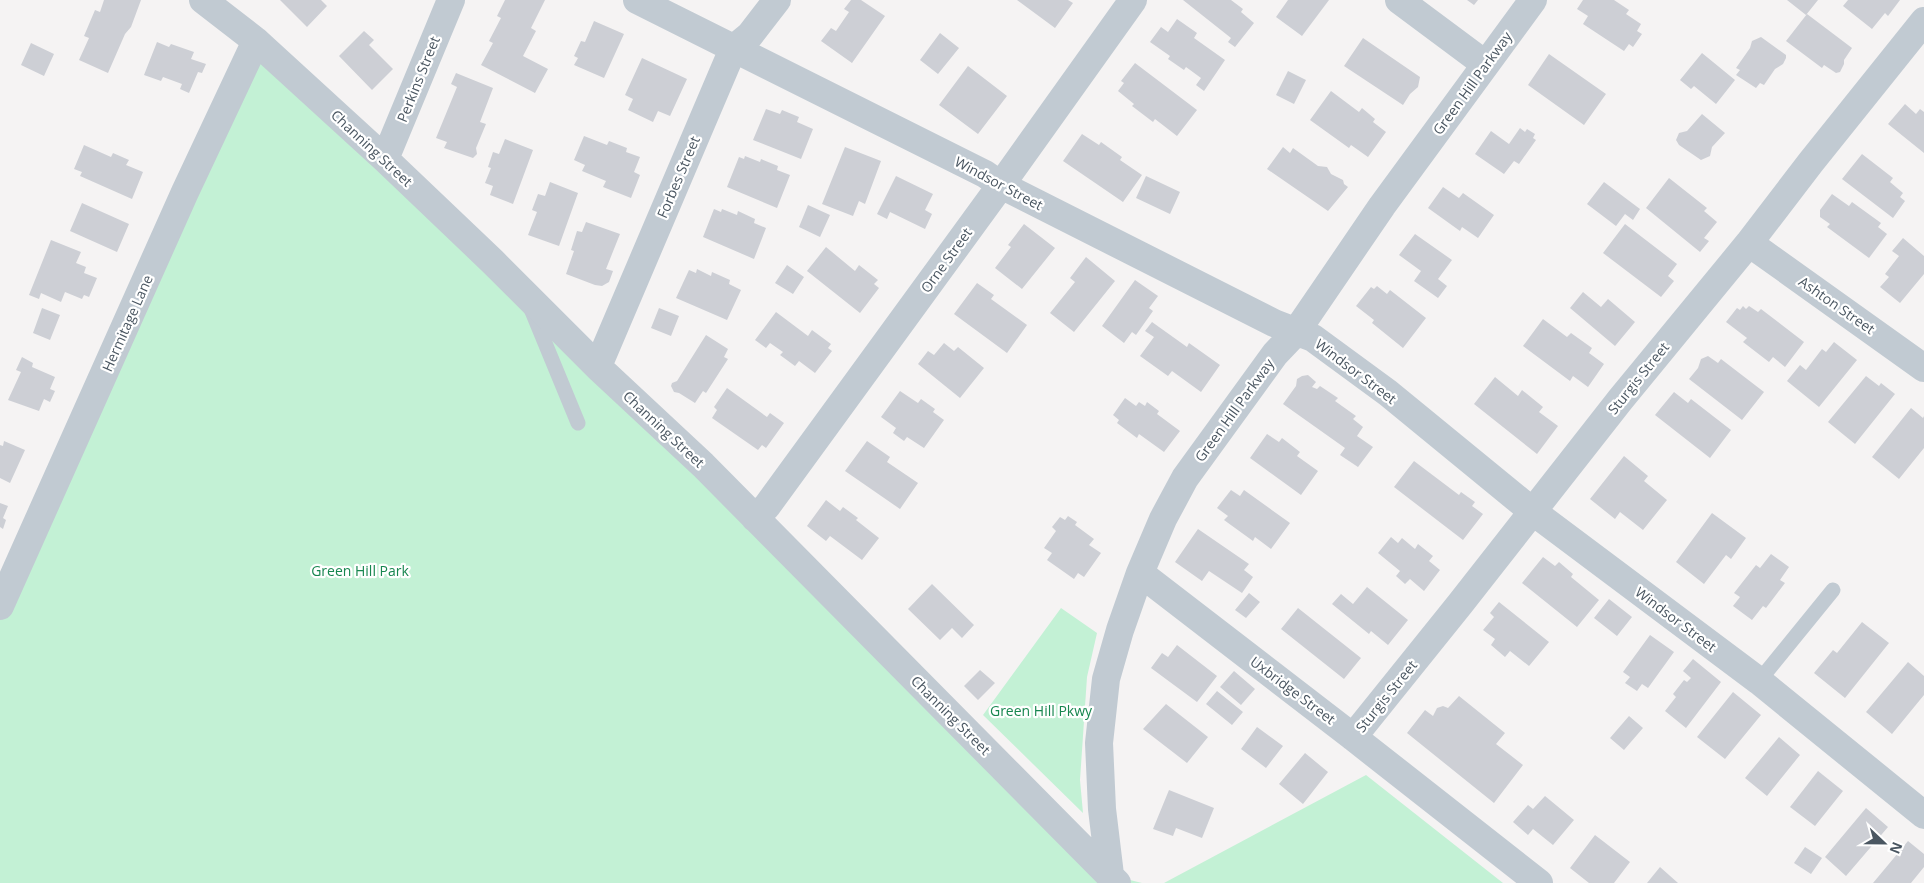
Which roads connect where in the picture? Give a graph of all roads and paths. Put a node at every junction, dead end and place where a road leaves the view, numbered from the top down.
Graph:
1 (202, 0) edge
2 (451, 0) edge
3 (637, 0) edge
4 (776, 0) edge
5 (1133, 0) edge
6 (1398, 0) edge
7 (1533, 0) edge
8 (1924, 21) edge
9 (256, 42) junction
10 (733, 49) junction
11 (1485, 64) junction
12 (385, 159) junction
13 (1001, 185) junction
14 (1749, 243) junction
15 (524, 293) junction
16 (1296, 332) junction
17 (598, 366) junction
18 (1924, 368) edge
19 (578, 423) dead end
20 (1532, 511) junction
21 (755, 518) junction
22 (1140, 574) junction
23 (1833, 590) dead end
24 (0, 606) edge
25 (1759, 682) junction
26 (1353, 737) junction
27 (1924, 815) edge
28 (1114, 879) edge
29 (1539, 883) edge

1 - 9 street, Channing Street
2 - 12 street, Perkins Street
3 - 10 street, Windsor Street
4 - 10 street, Forbes Street
5 - 13 street, Orne Street
6 - 11 street
7 - 11 street, Green Hill Parkway
8 - 14 street, Sturgis Street
9 - 12 street, Channing Street
9 - 24 street, Hermitage Lane
10 - 13 street, Windsor Street
10 - 17 street, Forbes Street
11 - 16 street, Green Hill Parkway
12 - 15 street, Channing Street
13 - 16 street, Windsor Street
13 - 21 street, Orne Street
14 - 18 street, Ashton Street
14 - 20 street, Sturgis Street
15 - 17 street, Channing Street
15 - 19 lane
16 - 20 street, Windsor Street
16 - 22 street, Green Hill Parkway
17 - 21 street, Channing Street
20 - 25 street, Windsor Street
20 - 26 street, Sturgis Street
21 - 28 street, Channing Street
22 - 26 street, Uxbridge Street
22 - 28 street, Green Hill Parkway
23 - 25 lane
25 - 27 street, Windsor Street
26 - 29 street, Uxbridge Street

